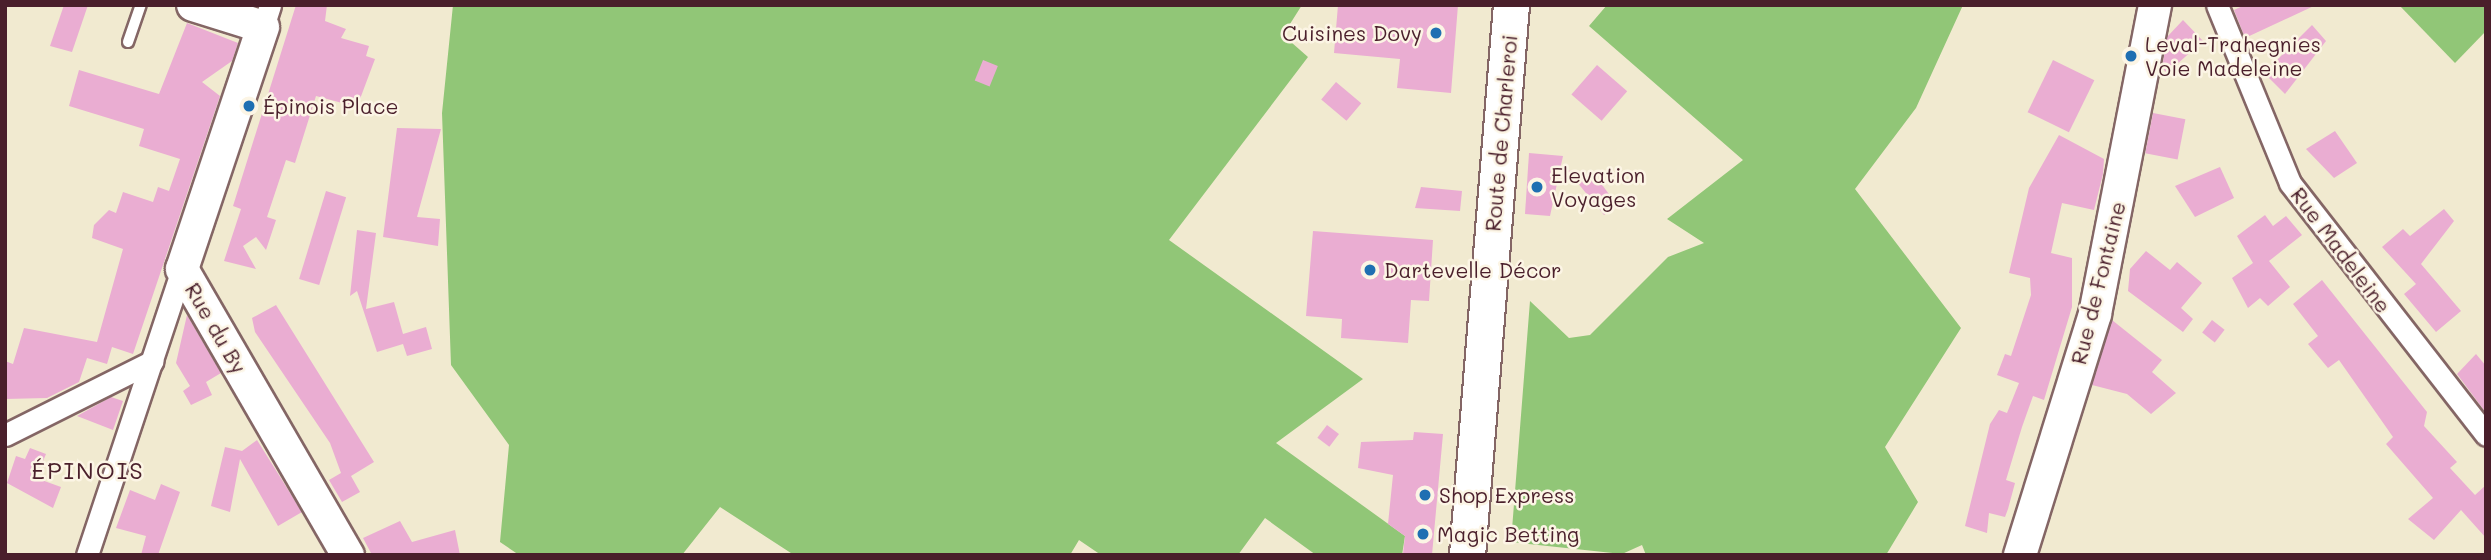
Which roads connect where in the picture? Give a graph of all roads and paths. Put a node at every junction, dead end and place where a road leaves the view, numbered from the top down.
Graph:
1 (141, 5) edge
2 (193, 5) edge
3 (1511, 5) edge
4 (2155, 5) edge
5 (2217, 5) edge
6 (266, 16) edge
7 (128, 42) dead end
8 (181, 269) junction
9 (153, 361) junction
10 (5, 435) edge
11 (2486, 435) edge
12 (87, 555) edge
13 (348, 555) edge
14 (1467, 555) edge
15 (2020, 555) edge

1 - 7 lane
2 - 6 street
3 - 14 main road, Route de Charleroi
4 - 15 street, Rue de Fontaine
5 - 11 street, Rue Madeleine
6 - 8 street, Rue du By
8 - 9 street
8 - 13 street, Rue du By
9 - 10 street
9 - 12 street

